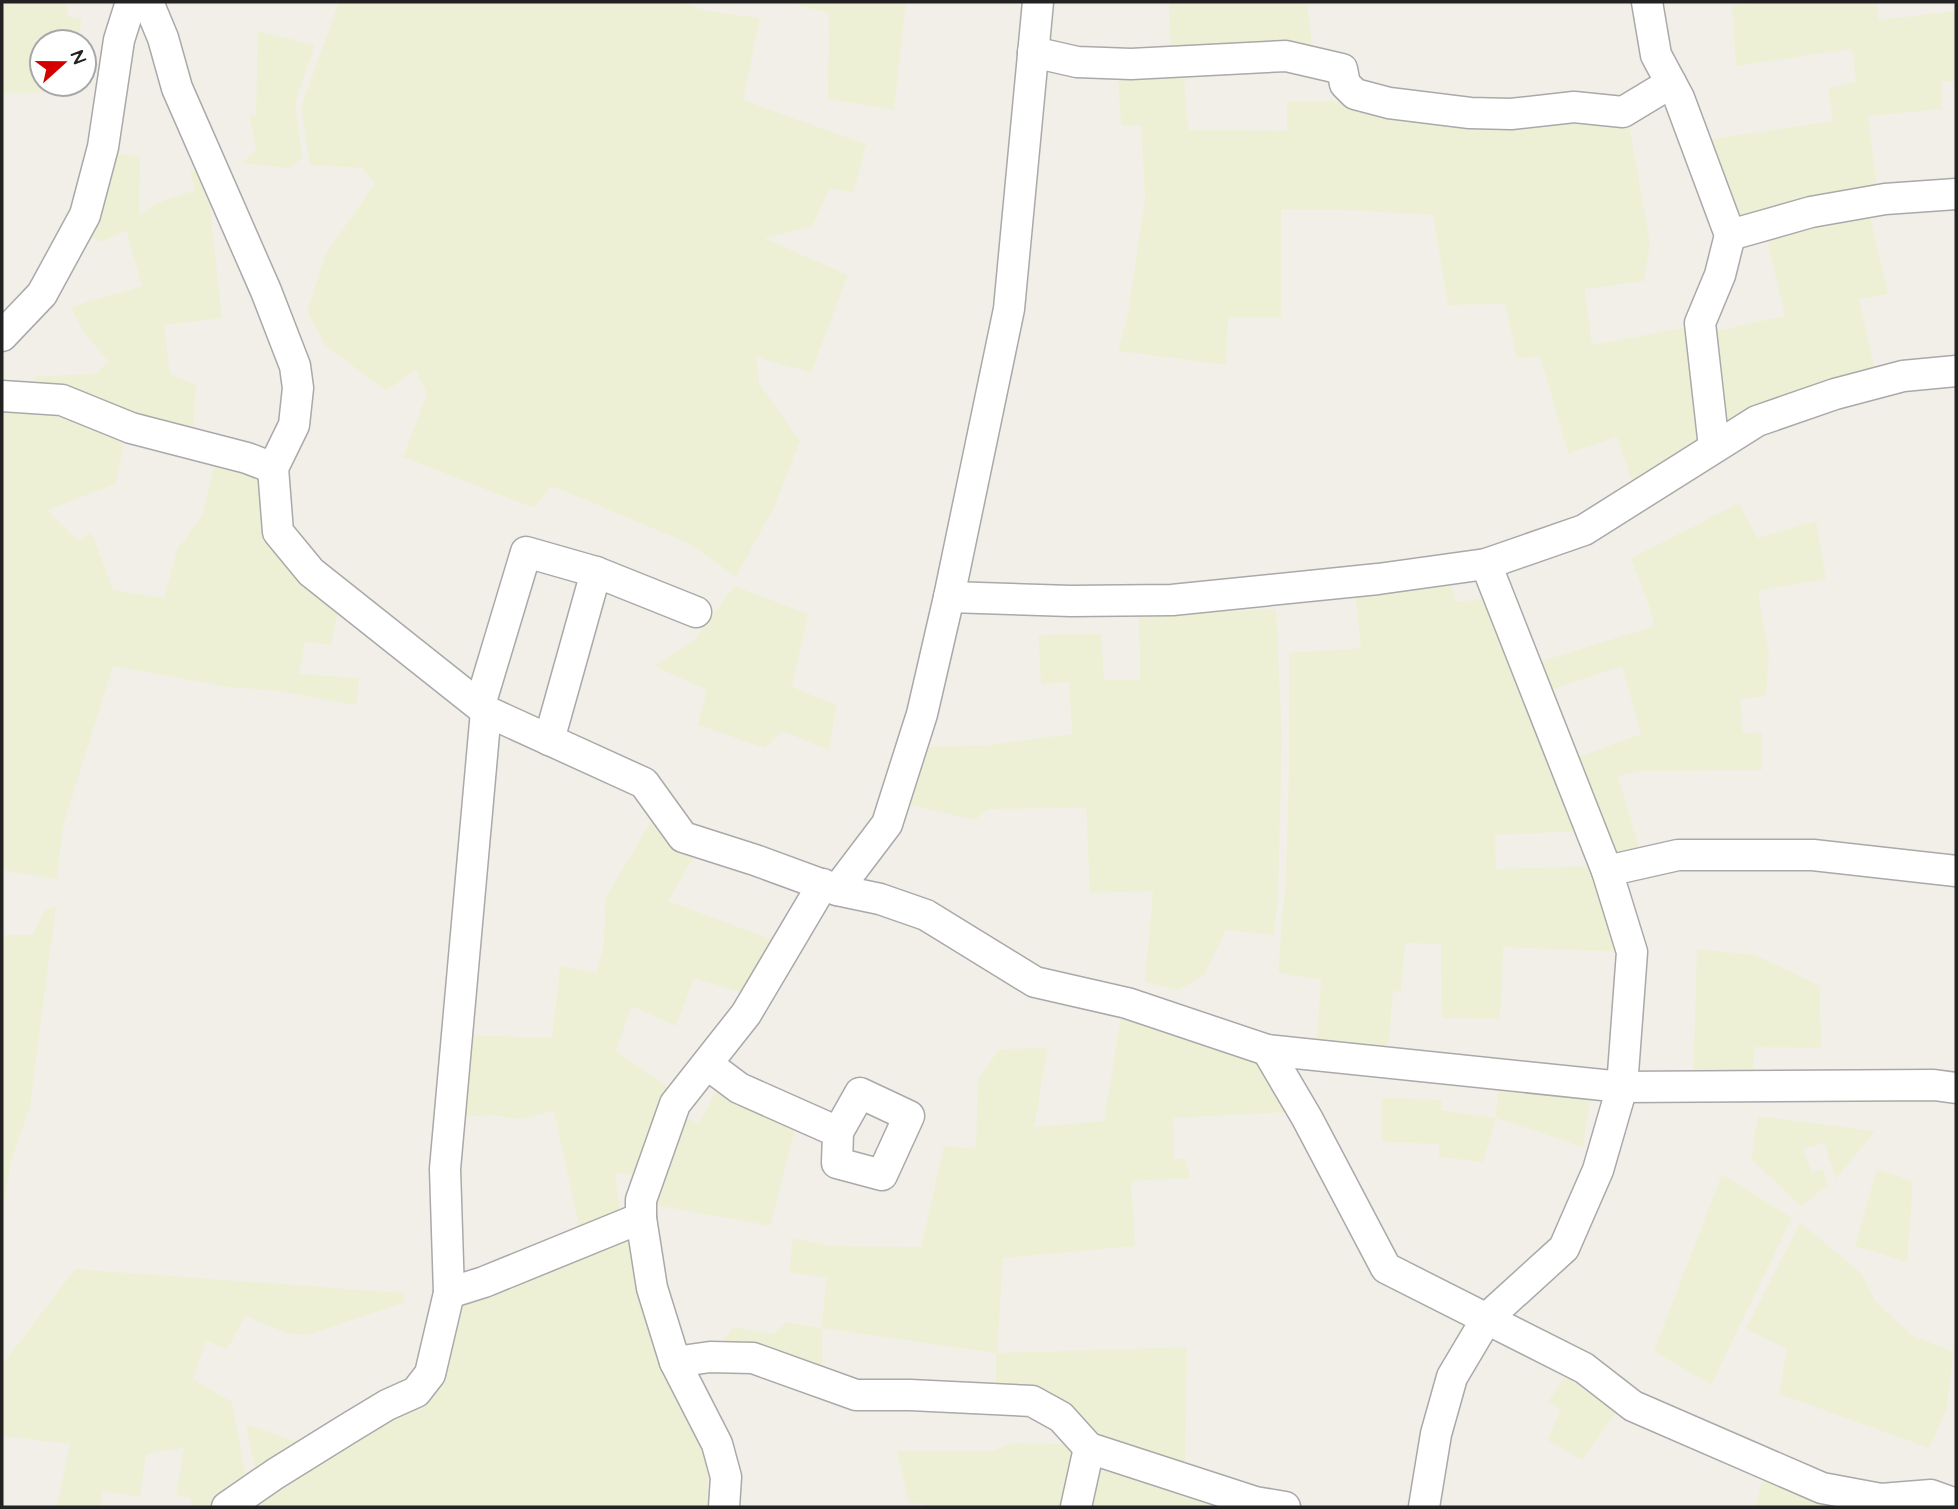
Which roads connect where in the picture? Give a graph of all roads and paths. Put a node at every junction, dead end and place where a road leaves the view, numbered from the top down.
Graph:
1 (131, 2) edge
2 (148, 2) edge
3 (1038, 2) edge
4 (1647, 2) edge
5 (1033, 52) junction
6 (1671, 83) junction
7 (1956, 194) edge
8 (1730, 235) junction
9 (2, 336) edge
10 (1956, 371) edge
11 (2, 396) edge
12 (1714, 447) junction
13 (273, 468) junction
14 (1486, 564) junction
15 (596, 572) junction
16 (949, 597) junction
17 (696, 612) dead end
18 (483, 708) junction
19 (549, 740) junction
20 (1607, 871) junction
21 (1956, 871) edge
22 (830, 887) junction
23 (1267, 1050) junction
24 (707, 1064) junction
25 (1622, 1087) junction
26 (1956, 1088) edge
27 (838, 1132) dead end
28 (641, 1218) junction
29 (449, 1293) junction
30 (1487, 1318) junction
31 (675, 1362) junction
32 (1089, 1448) junction
33 (257, 1497) edge
34 (1956, 1504) edge
35 (228, 1507) edge
36 (724, 1507) edge
37 (1076, 1507) edge
38 (1285, 1507) edge
39 (1424, 1507) edge

1 - 9 street
2 - 13 street
3 - 5 street
4 - 6 street
5 - 6 street
5 - 16 street
6 - 8 street
7 - 8 street
8 - 12 street
10 - 12 street
11 - 13 street
12 - 14 street
13 - 18 street
14 - 16 street
14 - 20 street
15 - 17 street
15 - 18 street
15 - 19 street
16 - 22 street
18 - 19 street
18 - 29 street
19 - 22 street
20 - 21 street
20 - 25 street
22 - 23 street
22 - 24 street
23 - 25 street
23 - 30 street
24 - 27 street
24 - 28 street
25 - 26 street
25 - 30 street
28 - 29 street
28 - 31 street
29 - 33 street
30 - 34 street
30 - 39 street
31 - 32 street
31 - 36 street
32 - 37 street
32 - 38 street
33 - 35 street

